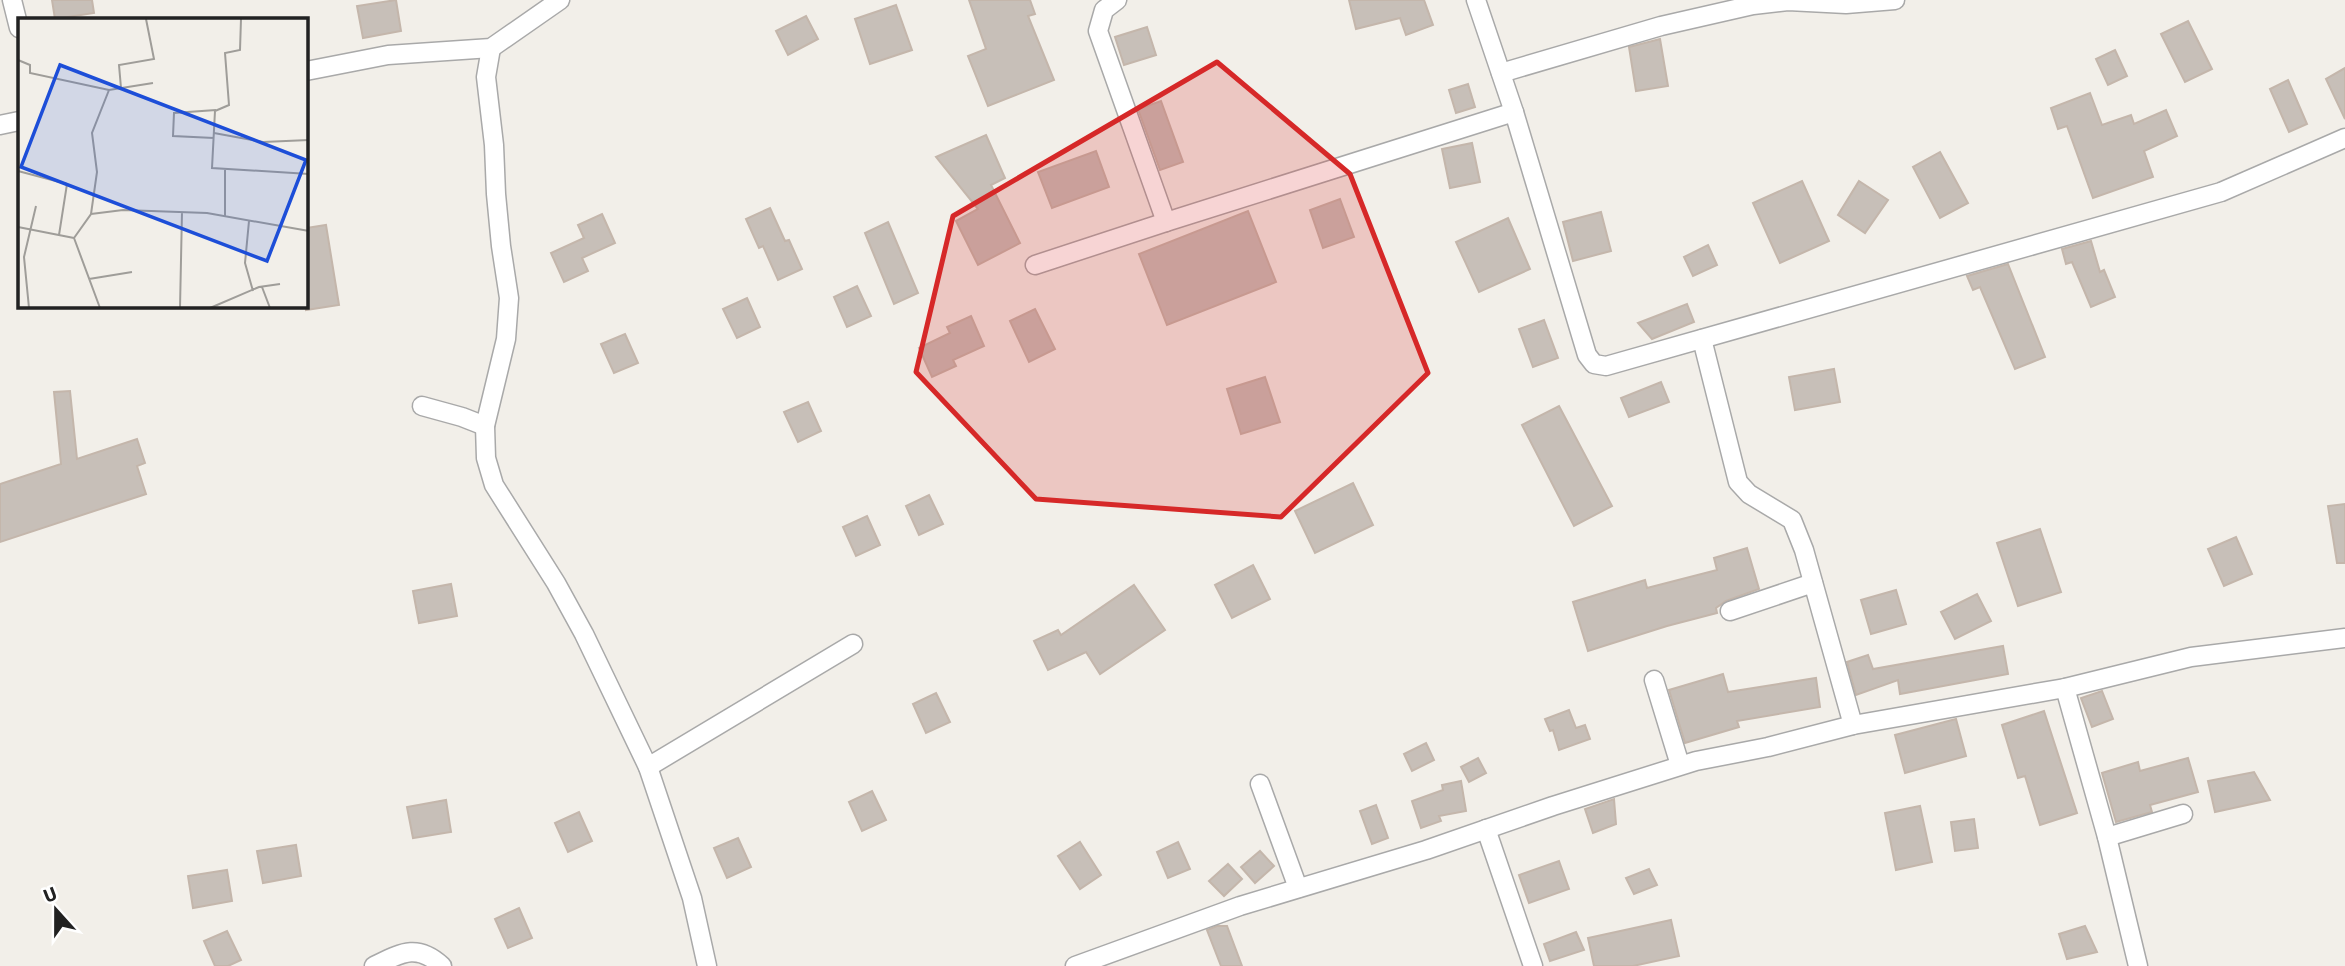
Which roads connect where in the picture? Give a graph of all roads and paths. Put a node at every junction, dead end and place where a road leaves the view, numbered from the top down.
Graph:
1 (12, 0) edge
2 (560, 0) edge
3 (1117, 0) edge
4 (1476, 0) edge
5 (1895, 0) edge
6 (18, 24) edge
7 (491, 48) junction
8 (308, 71) edge
9 (1501, 73) junction
10 (1514, 112) junction
11 (18, 121) edge
12 (0, 125) edge
13 (2345, 138) edge
14 (1166, 222) junction
15 (1035, 265) dead end
16 (1702, 339) junction
17 (422, 406) dead end
18 (485, 426) junction
19 (1813, 583) junction
20 (1730, 611) dead end
21 (2345, 638) edge
22 (853, 644) dead end
23 (1654, 680) dead end
24 (2065, 688) junction
25 (1853, 724) junction
26 (1681, 765) junction
27 (648, 767) junction
28 (1260, 784) dead end
29 (2183, 814) dead end
30 (1486, 829) junction
31 (2107, 837) junction
32 (1298, 888) junction
33 (374, 966) edge
34 (442, 966) edge
35 (707, 966) edge
36 (1075, 966) edge
37 (1533, 966) edge
38 (2138, 966) edge

1 - 6 street
2 - 7 street
3 - 14 street
4 - 9 street
5 - 9 street
7 - 8 street
7 - 18 street
9 - 10 street
10 - 14 street
10 - 16 street
11 - 12 street
13 - 16 street
14 - 15 street
16 - 19 street
17 - 18 street
18 - 27 street
19 - 20 street
19 - 25 street
21 - 24 street
22 - 27 street
23 - 26 street
24 - 25 street
24 - 31 street
25 - 26 street
26 - 30 street
27 - 35 street
28 - 32 street
29 - 31 street
30 - 32 street
30 - 37 street
31 - 38 street
32 - 36 street
33 - 34 street

